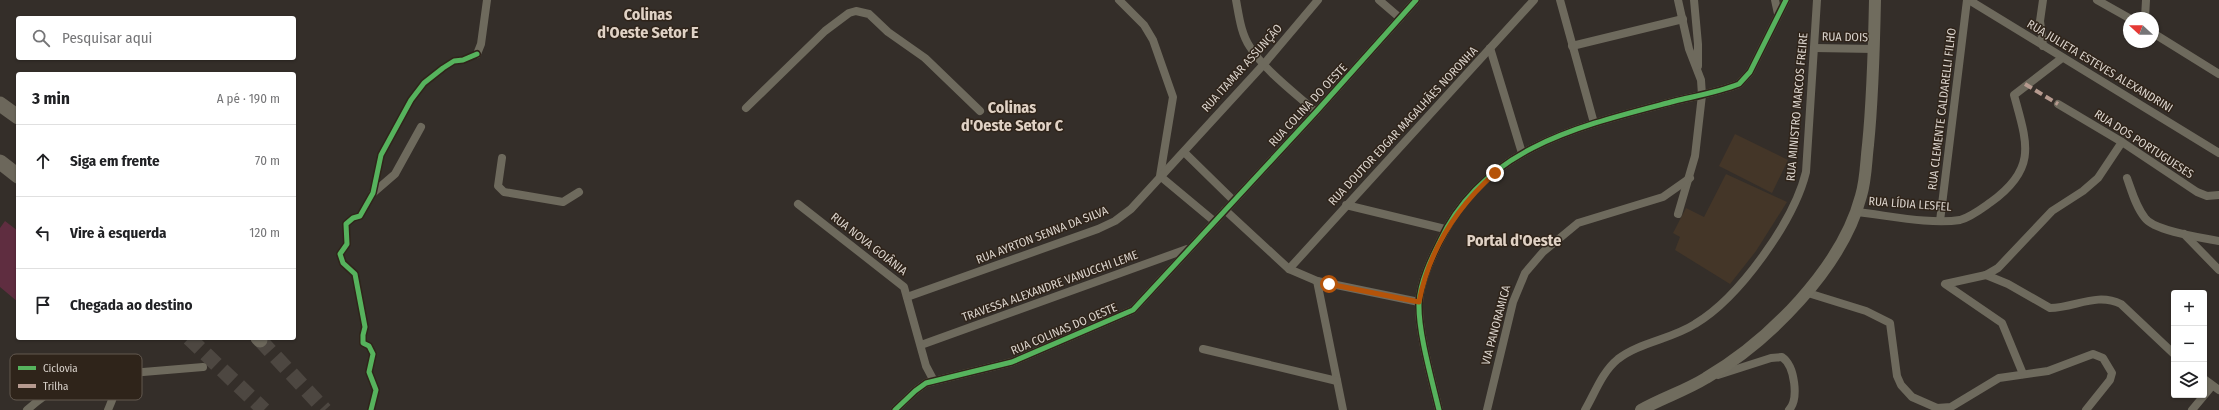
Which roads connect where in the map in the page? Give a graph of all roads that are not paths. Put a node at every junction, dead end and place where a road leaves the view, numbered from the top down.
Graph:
1 (487, 0) edge
2 (1119, 0) edge
3 (1236, 0) edge
4 (1318, 0) edge
5 (1379, 0) edge
6 (1416, 0) edge
7 (1534, 0) edge
8 (1560, 0) edge
9 (1678, 0) edge
10 (1694, 0) edge
11 (1775, 0) edge
12 (1786, 0) edge
13 (1817, 0) edge
14 (1875, 0) edge
15 (1968, 0) edge
16 (2043, 0) edge
17 (2097, 0) edge
18 (2146, 0) edge
19 (2145, 12) edge
20 (1778, 14) junction
21 (2123, 15) edge
22 (1400, 18) junction
23 (1683, 19) junction
24 (2159, 37) edge
25 (1572, 46) junction
26 (2043, 46) junction
27 (1490, 48) junction
28 (1815, 48) junction
29 (1874, 50) junction
30 (477, 54) dead end
31 (2062, 58) junction
32 (1264, 64) junction
33 (1698, 73) junction
34 (2219, 74) edge
35 (1702, 95) junction
36 (0, 104) edge
37 (2058, 104) dead end
38 (746, 108) dead end
39 (980, 112) dead end
40 (1316, 112) junction
41 (16, 116) edge
42 (1594, 123) junction
43 (421, 128) dead end
44 (2122, 142) junction
45 (1184, 152) junction
46 (1522, 153) junction
47 (2219, 153) edge
48 (502, 158) dead end
49 (0, 162) edge
50 (16, 174) edge
51 (1160, 176) junction
52 (1690, 178) junction
53 (2127, 178) dead end
54 (579, 192) dead end
55 (373, 193) dead end
56 (2219, 195) edge
57 (1233, 200) junction
58 (798, 204) dead end
59 (1346, 205) junction
60 (1225, 210) junction
61 (1856, 212) junction
62 (1678, 214) dead end
63 (1214, 221) junction
64 (1940, 221) junction
65 (1445, 229) junction
66 (2184, 234) junction
67 (2219, 241) edge
68 (1188, 248) junction
69 (1289, 269) junction
70 (2219, 270) edge
71 (1986, 275) junction
72 (1317, 281) junction
73 (1808, 293) junction
74 (907, 297) junction
75 (1419, 302) junction
76 (921, 345) junction
77 (1203, 348) dead end
78 (2171, 351) edge
79 (203, 368) dead end
80 (142, 373) edge
81 (2023, 374) junction
82 (1706, 378) junction
83 (934, 381) junction
84 (1337, 381) junction
85 (2207, 381) edge
86 (2216, 388) edge
87 (39, 400) edge
88 (112, 400) edge
89 (1647, 408) edge
90 (1587, 409) edge
91 (27, 410) edge
92 (108, 410) edge
93 (895, 410) edge
94 (1343, 410) edge
95 (1439, 410) edge
96 (1487, 410) edge
97 (1788, 410) edge
98 (2086, 410) edge
99 (2192, 410) edge

1 - 30 street
2 - 51 street
3 - 32 street
4 - 32 street, RUA ITAMAR ASSUNÇÃO
5 - 22 street
6 - 22 street, RUA COLINA DO OESTE
7 - 27 street, RUA DOUTOR EDGAR MAGALHÃES NORONHA
8 - 25 street
9 - 23 street
10 - 33 street
11 - 20 street
12 - 20 street
13 - 28 street, RUA MINISTRO MARCOS FREIRE
14 - 29 main road
15 - 26 street, RUA JULIETA ESTEVES ALEXANDRINI
15 - 64 street, RUA CLEMENTE CALDARELLI FILHO
16 - 26 street
17 - 21 street
18 - 19 street
20 - 35 street
22 - 40 street, RUA COLINA DO OESTE
23 - 25 street
23 - 33 street
24 - 34 street
25 - 42 street
26 - 31 street, RUA JULIETA ESTEVES ALEXANDRINI
27 - 46 street
27 - 59 street, RUA DOUTOR EDGAR MAGALHÃES NORONHA
28 - 29 street, RUA DOIS
28 - 90 street, RUA MINISTRO MARCOS FREIRE
29 - 61 main road
31 - 47 street, RUA JULIETA ESTEVES ALEXANDRINI
31 - 64 street, RUA LÍDIA LESFEL
32 - 40 street
32 - 45 street, RUA ITAMAR ASSUNÇÃO
33 - 35 street
35 - 42 street
35 - 52 street
36 - 41 highway
37 - 44 street, RUA DOS PORTUGUESES
38 - 39 street
40 - 57 street, RUA COLINA DO OESTE
42 - 46 street
43 - 55 street
44 - 56 street, RUA DOS PORTUGUESES
44 - 71 street
45 - 51 street, RUA AYRTON SENNA DA SILVA
45 - 57 street
46 - 65 street
48 - 54 street
49 - 50 highway
51 - 63 street
51 - 74 street, RUA AYRTON SENNA DA SILVA
52 - 62 street
52 - 96 street, VIA PANORAMICA
53 - 66 street
57 - 60 street, RUA COLINA DO OESTE
58 - 74 street, RUA NOVA GOIÂNIA
59 - 65 street
59 - 69 street, RUA DOUTOR EDGAR MAGALHÃES NORONHA
60 - 63 street, RUA COLINA DO OESTE
60 - 69 street
61 - 64 street, RUA LÍDIA LESFEL
61 - 73 main road
63 - 68 street, RUA COLINAS DO OESTE
65 - 75 street
66 - 67 street
66 - 70 street
68 - 76 street, TRAVESSA ALEXANDRE VANUCCHI LEME
68 - 83 street, RUA COLINAS DO OESTE
69 - 72 street
71 - 78 street
71 - 81 street
72 - 75 street
72 - 84 street
73 - 81 street
73 - 82 main road
74 - 76 street, RUA NOVA GOIÂNIA
75 - 95 street
76 - 83 street, RUA NOVA GOIÂNIA
77 - 84 street
79 - 80 street
81 - 98 street
82 - 89 main road
82 - 97 street
83 - 93 street, RUA COLINAS DO OESTE
84 - 94 street
85 - 86 street
86 - 99 street
87 - 91 street
88 - 92 street

